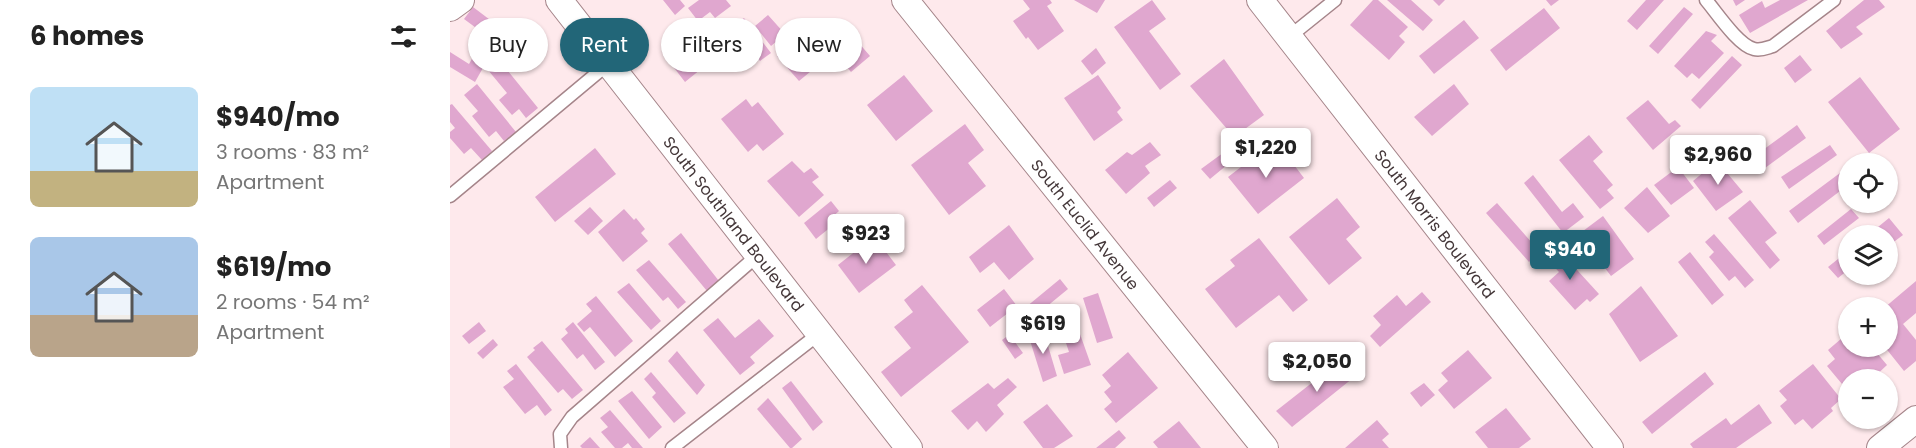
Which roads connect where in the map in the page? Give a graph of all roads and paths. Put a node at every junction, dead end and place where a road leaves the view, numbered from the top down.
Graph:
1 (461, 0) edge
2 (559, 0) edge
3 (905, 0) edge
4 (1260, 0) edge
5 (1335, 0) edge
6 (1706, 0) edge
7 (1834, 0) edge
8 (450, 9) edge
9 (573, 18) edge
10 (1289, 37) junction
11 (599, 72) edge
12 (615, 72) edge
13 (450, 196) edge
14 (758, 255) junction
15 (820, 333) junction
16 (1916, 419) edge
17 (561, 448) edge
18 (672, 448) edge
19 (909, 448) edge
20 (1265, 448) edge
21 (1610, 448) edge
22 (1880, 448) edge

1 - 8 street
2 - 9 street, South Southland Boulevard
3 - 20 street, South Euclid Avenue
4 - 10 street, South Morris Boulevard
5 - 10 lane
6 - 7 lane
10 - 21 street, South Morris Boulevard
11 - 13 lane
12 - 14 street, South Southland Boulevard
14 - 15 street, South Southland Boulevard
14 - 17 lane
15 - 18 lane
15 - 19 street, South Southland Boulevard
16 - 22 street

